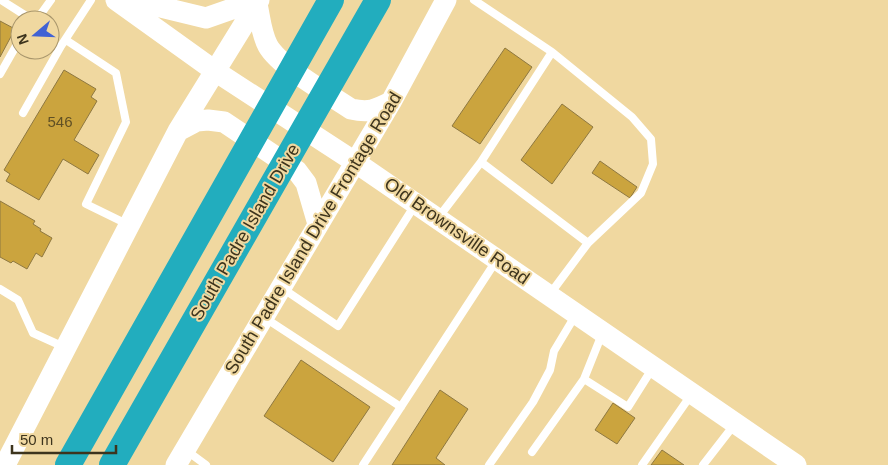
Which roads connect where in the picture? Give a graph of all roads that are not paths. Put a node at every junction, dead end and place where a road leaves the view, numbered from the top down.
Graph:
1 (2, 0) edge
2 (91, 0) edge
3 (116, 0) edge
4 (132, 0) edge
5 (331, 0) edge
6 (378, 0) edge
7 (446, 0) edge
8 (474, 0) edge
9 (256, 1) edge
10 (17, 10) edge
11 (66, 40) junction
12 (552, 52) junction
13 (10, 56) edge
14 (215, 71) junction
15 (0, 74) edge
16 (391, 102) junction
17 (23, 113) dead end
18 (178, 131) junction
19 (355, 162) junction
20 (481, 162) junction
21 (416, 204) junction
22 (438, 218) junction
23 (318, 224) junction
24 (130, 226) junction
25 (588, 243) junction
26 (497, 259) junction
27 (281, 287) junction
28 (0, 289) edge
29 (549, 295) junction
30 (576, 314) junction
31 (264, 316) junction
32 (603, 332) junction
33 (66, 348) junction
34 (653, 367) junction
35 (584, 379) junction
36 (692, 394) junction
37 (401, 407) junction
38 (735, 423) junction
39 (532, 452) dead end
40 (181, 458) edge
41 (6, 465) edge
42 (68, 465) edge
43 (112, 465) edge
44 (206, 465) edge
45 (363, 465) edge
46 (489, 465) edge
47 (642, 465) edge
48 (704, 465) edge
49 (796, 465) edge

1 - 10 lane
2 - 11 lane
3 - 14 main road, Old Brownsville Road
4 - 9 main road
5 - 42 highway
6 - 43 highway, South Padre Island Drive
7 - 16 main road, South Padre Island Drive Frontage Road
8 - 12 lane
9 - 14 main road
9 - 16 main road
11 - 17 lane
11 - 24 lane
12 - 20 lane
12 - 25 lane
13 - 15 lane
14 - 18 main road
14 - 19 main road, Old Brownsville Road
16 - 19 main road, South Padre Island Drive Frontage Road
18 - 23 main road
18 - 24 main road
19 - 21 main road, Old Brownsville Road
19 - 23 main road, South Padre Island Drive Frontage Road
20 - 22 lane
20 - 25 lane
21 - 22 main road, Old Brownsville Road
21 - 27 lane
22 - 26 main road, Old Brownsville Road
23 - 27 main road, South Padre Island Drive Frontage Road
24 - 33 main road
25 - 29 lane
26 - 29 main road, Old Brownsville Road
26 - 37 lane
27 - 31 main road, South Padre Island Drive Frontage Road
28 - 33 lane
29 - 30 main road, Old Brownsville Road
30 - 32 main road, Old Brownsville Road
30 - 46 lane
31 - 37 lane
31 - 40 main road, South Padre Island Drive Frontage Road
32 - 34 main road, Old Brownsville Road
32 - 35 lane
33 - 41 main road
34 - 35 lane
34 - 36 main road, Old Brownsville Road
35 - 39 lane
36 - 38 main road, Old Brownsville Road
36 - 47 lane
37 - 45 lane
38 - 48 lane
38 - 49 main road, Old Brownsville Road
40 - 44 lane

